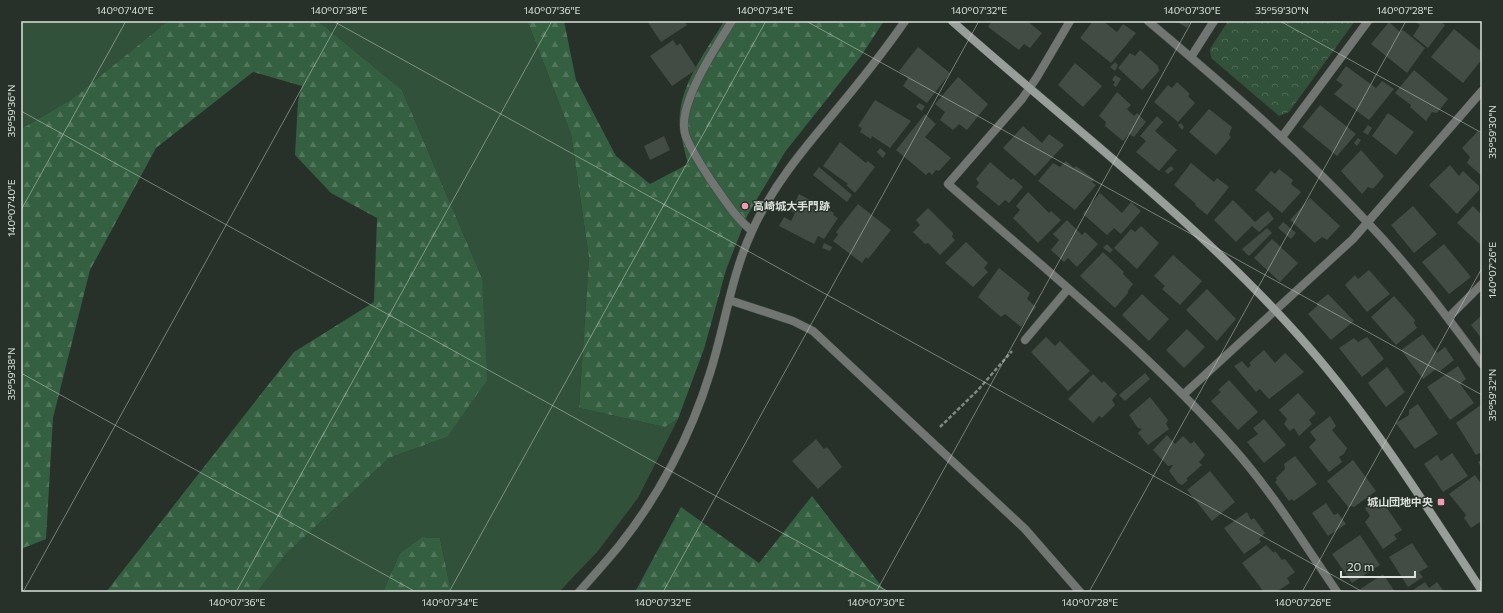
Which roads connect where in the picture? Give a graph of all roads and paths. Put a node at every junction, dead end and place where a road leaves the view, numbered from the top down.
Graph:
1 (732, 21) edge
2 (905, 21) edge
3 (952, 21) edge
4 (1070, 21) edge
5 (1148, 21) edge
6 (1214, 21) edge
7 (1368, 21) edge
8 (1191, 57) junction
9 (1029, 89) junction
10 (1482, 91) edge
11 (1282, 137) junction
12 (1368, 222) junction
13 (752, 231) junction
14 (1482, 284) edge
15 (1068, 289) junction
16 (729, 300) junction
17 (1275, 310) junction
18 (1448, 318) junction
19 (1025, 340) joint
20 (1482, 364) edge
21 (1183, 395) junction
22 (927, 440) junction
23 (1482, 591) edge
24 (579, 592) edge
25 (1080, 592) edge
26 (1337, 592) edge

1 - 13 street
2 - 13 street
3 - 9 street
4 - 9 street
5 - 8 street
6 - 8 street
7 - 11 street
8 - 11 street
9 - 15 street
9 - 17 street
10 - 12 street
11 - 12 street
12 - 17 street
12 - 18 street
13 - 16 street
14 - 18 street
15 - 19 street
15 - 21 street
16 - 22 street
16 - 24 street
17 - 21 street
17 - 23 street
18 - 20 street
19 - 22 path
21 - 26 street
22 - 25 street

